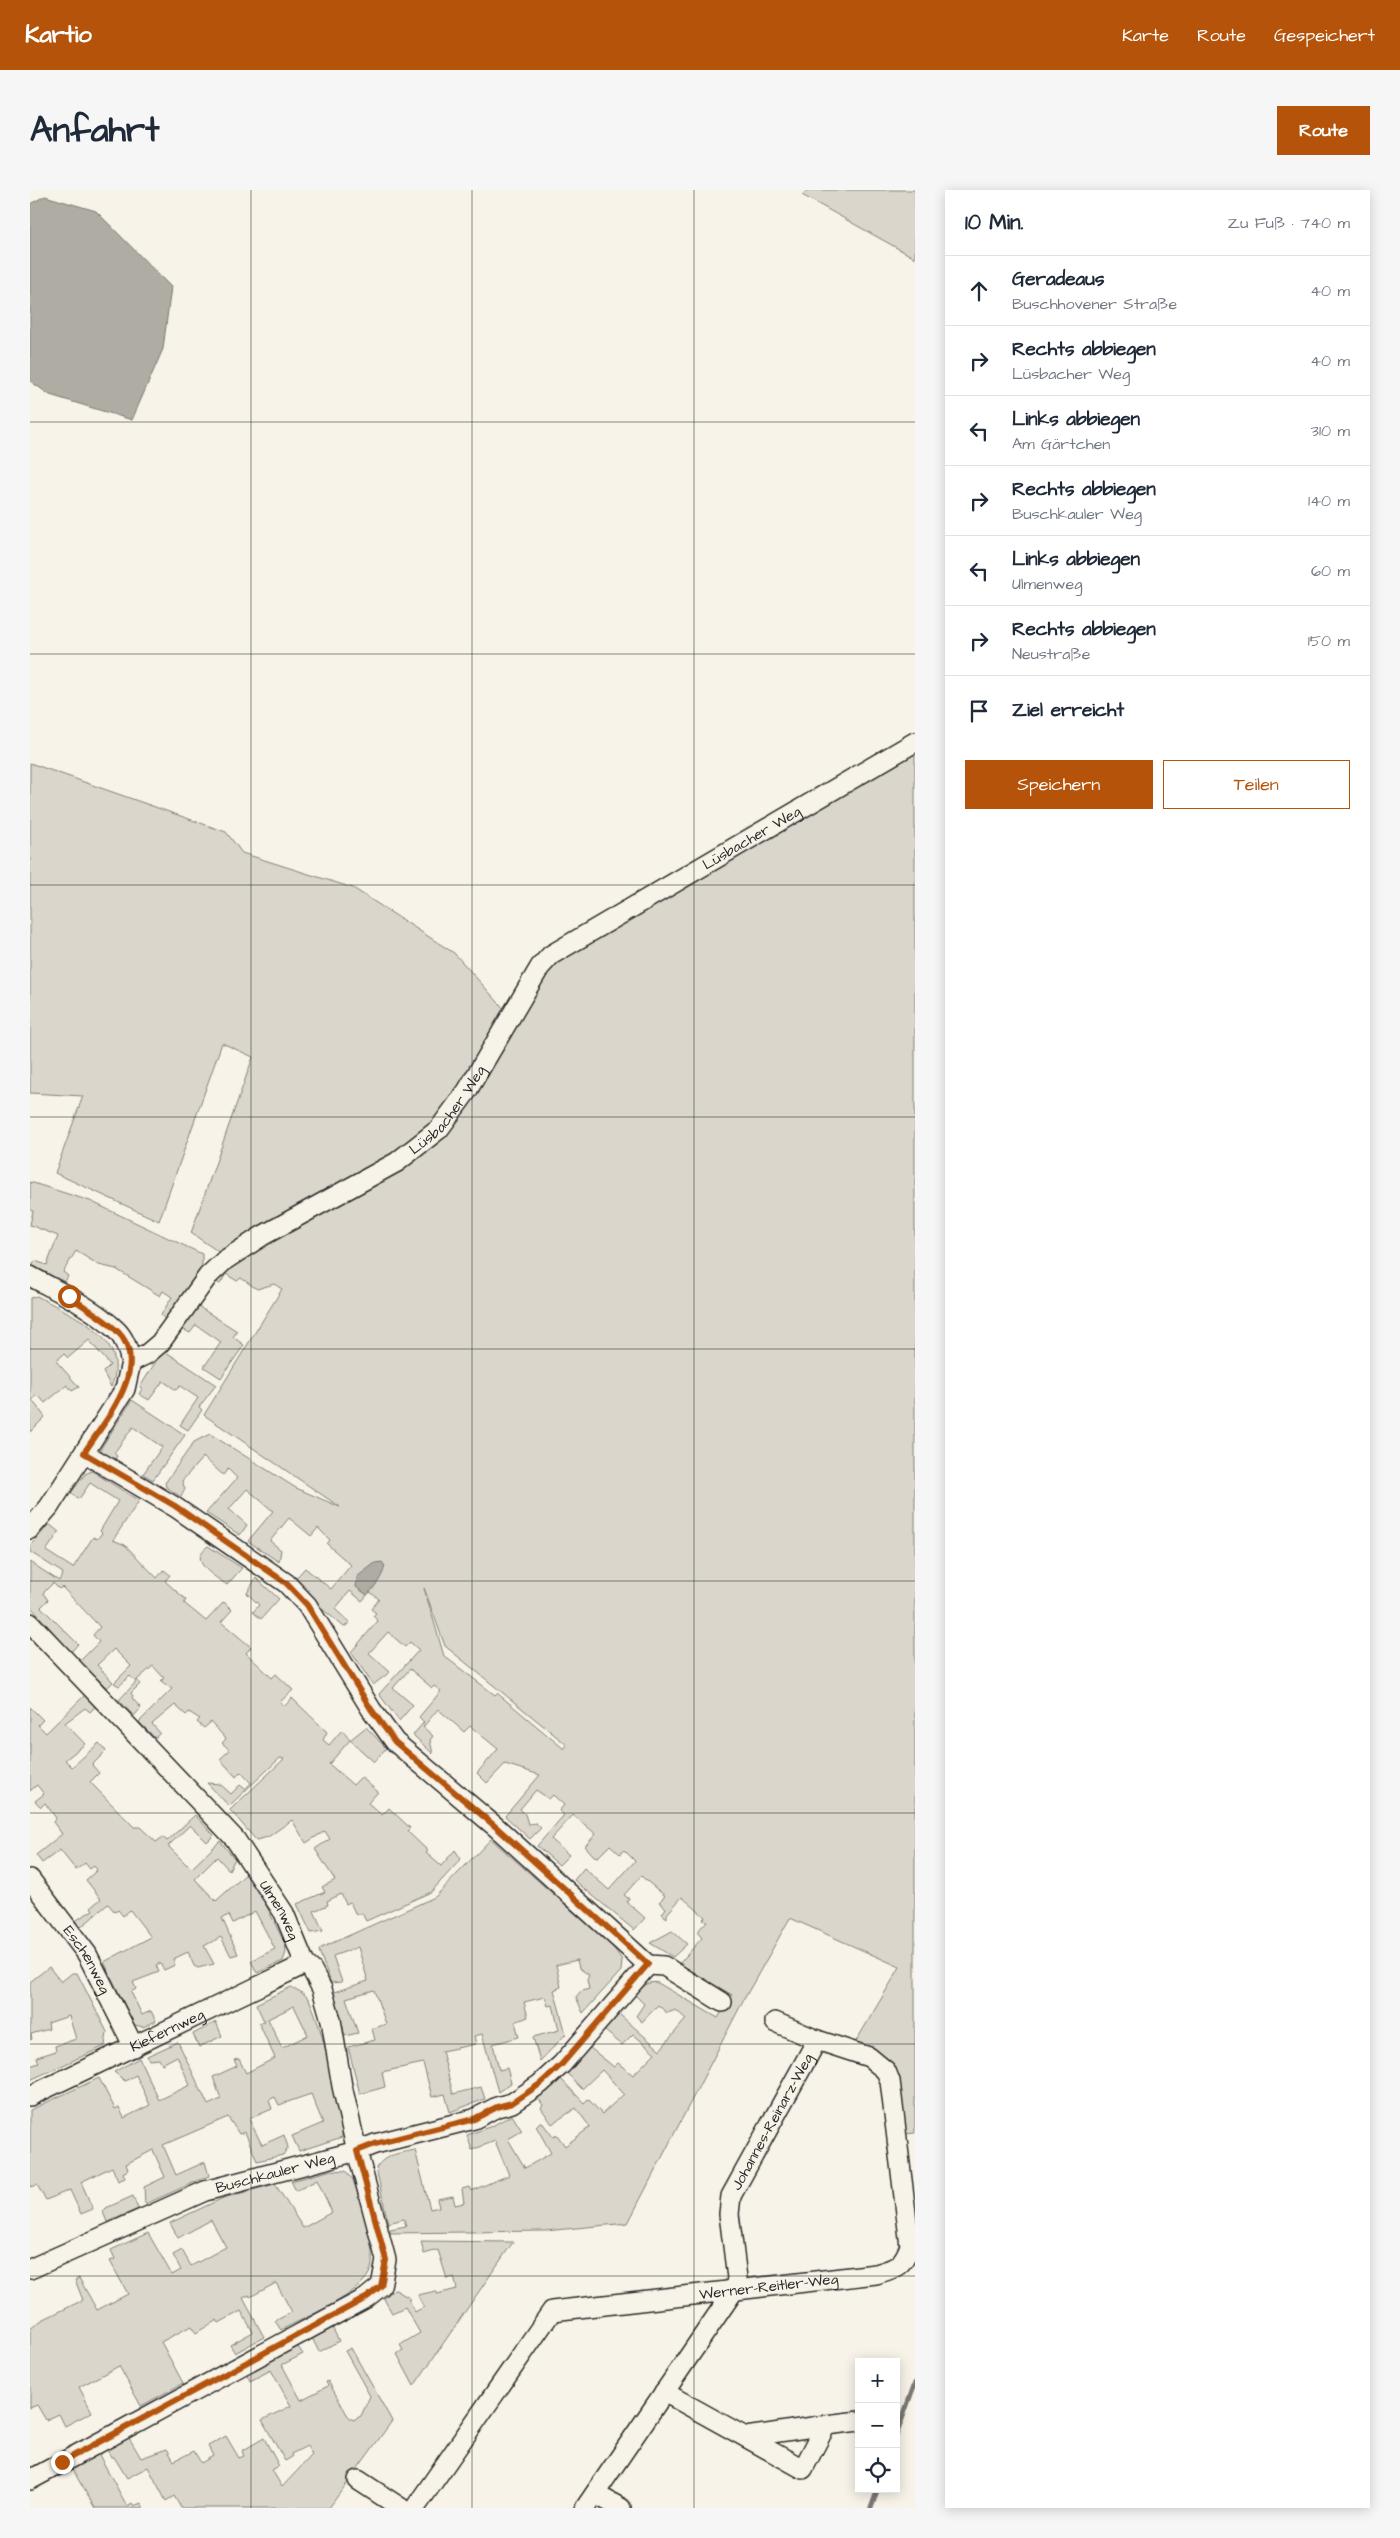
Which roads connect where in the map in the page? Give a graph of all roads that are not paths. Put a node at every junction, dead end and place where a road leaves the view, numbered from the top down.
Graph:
1 (915, 742) edge
2 (30, 1276) edge
3 (132, 1362) junction
4 (84, 1453) junction
5 (30, 1529) edge
6 (30, 1623) edge
7 (30, 1878) edge
8 (305, 1964) junction
9 (648, 1964) junction
10 (722, 2002) dead end
11 (775, 2022) dead end
12 (817, 2040) junction
13 (134, 2047) junction
14 (30, 2096) edge
15 (357, 2151) junction
16 (30, 2269) edge
17 (735, 2289) junction
18 (664, 2392) junction
19 (855, 2421) edge
20 (826, 2425) junction
21 (746, 2437) junction
22 (30, 2480) edge
23 (358, 2480) dead end
24 (590, 2501) edge
25 (401, 2508) edge
26 (416, 2508) edge
27 (621, 2508) edge

1 - 3 street, Lüsbacher Weg
2 - 3 street
3 - 4 street
4 - 5 street
4 - 9 street
6 - 8 street, Ulmenweg
7 - 13 street, Eschenweg
8 - 13 street, Kiefernweg
8 - 15 street, Ulmenweg
9 - 10 street
9 - 15 street, Buschkauler Weg
11 - 12 street, Werner-Reitler-Weg
12 - 17 street, Johannes-Reinarz-Weg
12 - 17 street, Werner-Reitler-Weg
13 - 14 street, Kiefernweg
15 - 16 street, Buschkauler Weg
15 - 22 street, Ulmenweg
17 - 18 street
17 - 26 street, Werner-Reitler-Weg
18 - 21 street
18 - 24 street
19 - 20 street
20 - 21 street
20 - 21 street
23 - 25 street
24 - 27 street

